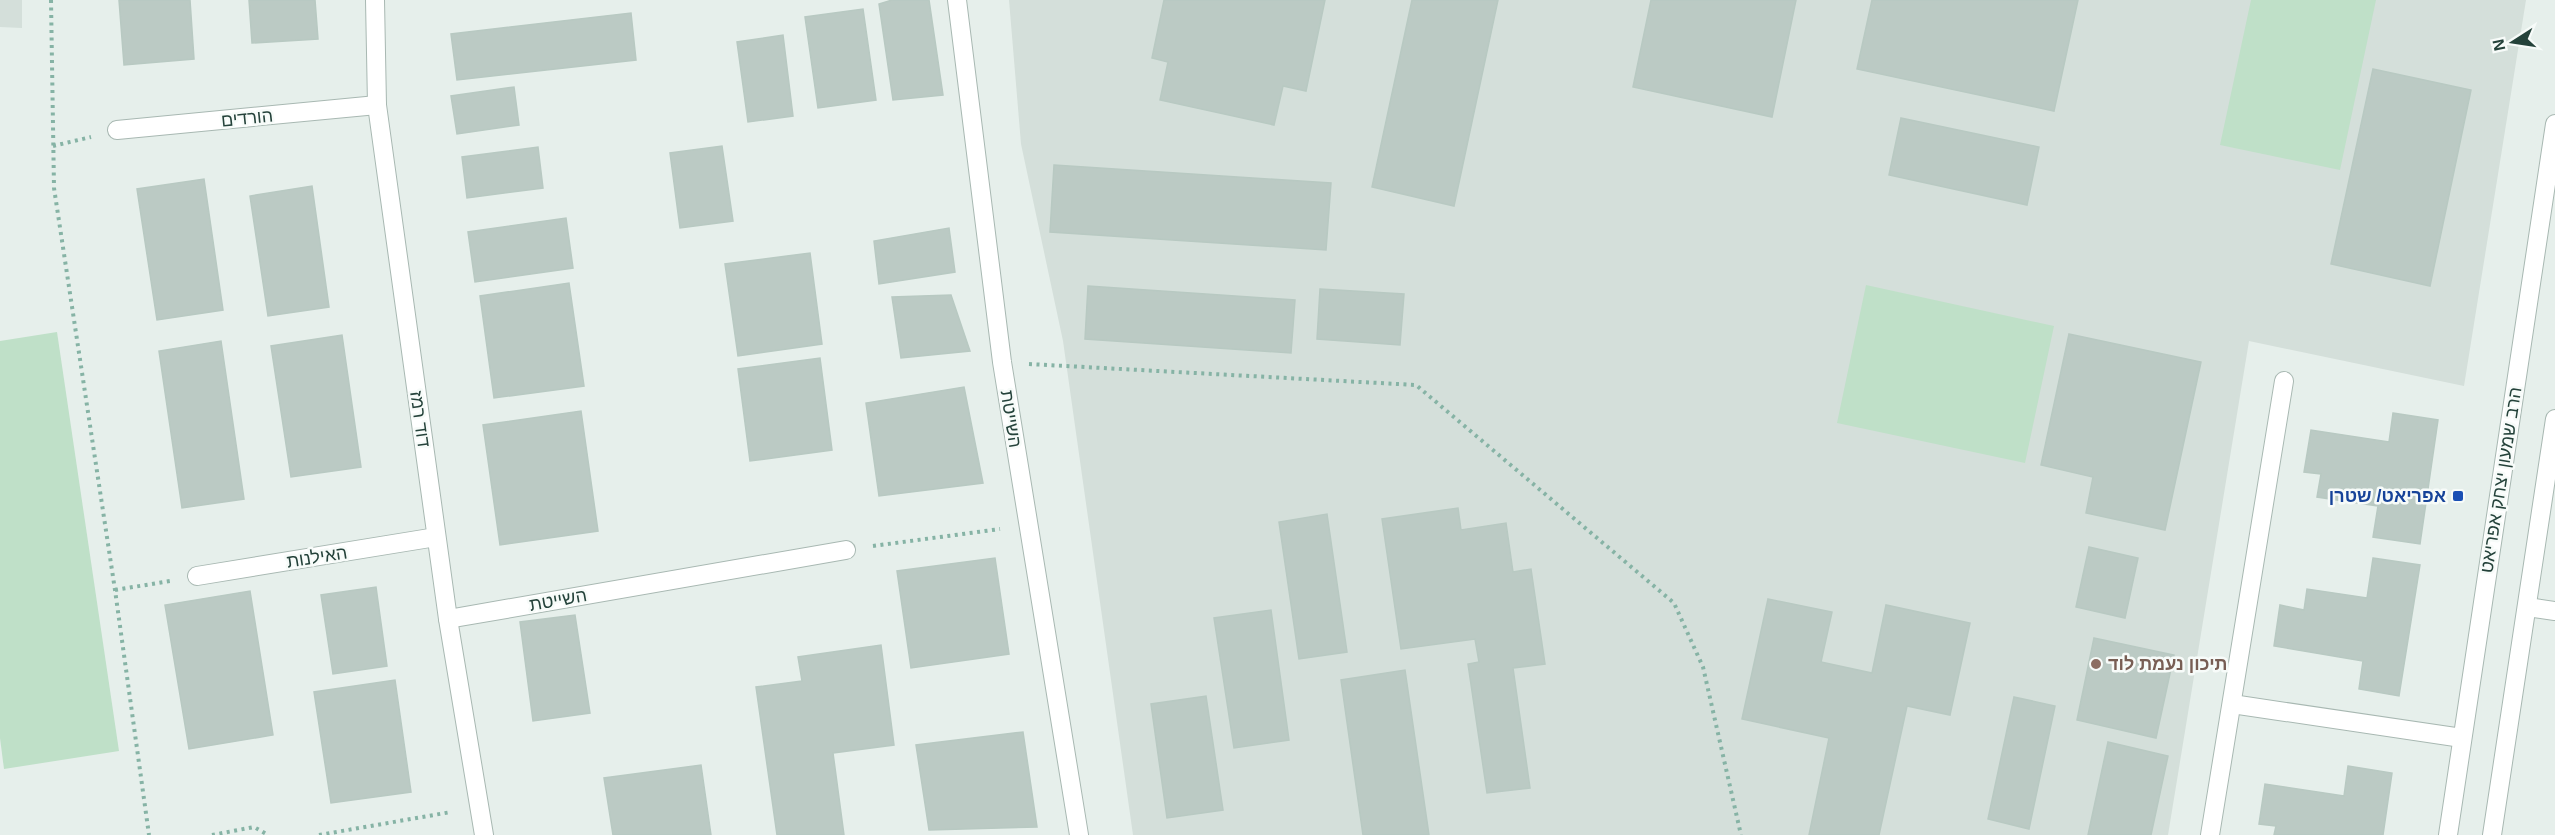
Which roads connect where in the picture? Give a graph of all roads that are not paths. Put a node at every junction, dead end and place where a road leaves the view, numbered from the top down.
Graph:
1 (375, 0) edge
2 (957, 0) edge
3 (377, 105) junction
4 (2555, 124) edge
5 (117, 130) road end
6 (2547, 236) edge
7 (2284, 381) dead end
8 (2554, 429) edge
9 (436, 537) junction
10 (846, 550) road end
11 (197, 576) road end
12 (2527, 607) junction
13 (2555, 611) edge
14 (448, 619) junction
15 (2232, 704) junction
16 (2462, 738) junction
17 (484, 835) edge
18 (1078, 835) edge
19 (2210, 835) edge
20 (2448, 835) edge
21 (2492, 835) edge

1 - 3 street, דוד רמז
2 - 18 street, השייטת
3 - 5 street, הורדים
3 - 9 street, דוד רמז
4 - 6 street, הרב שמעון יצחק אפריאט
6 - 16 street, הרב שמעון יצחק אפריאט
7 - 15 street
8 - 12 street
9 - 11 street, האילנות
9 - 14 street, דוד רמז
10 - 14 street, השייטת
12 - 13 street
12 - 21 street
14 - 17 street, דוד רמז
15 - 16 street
15 - 19 street
16 - 20 street, הרב שמעון יצחק אפריאט

